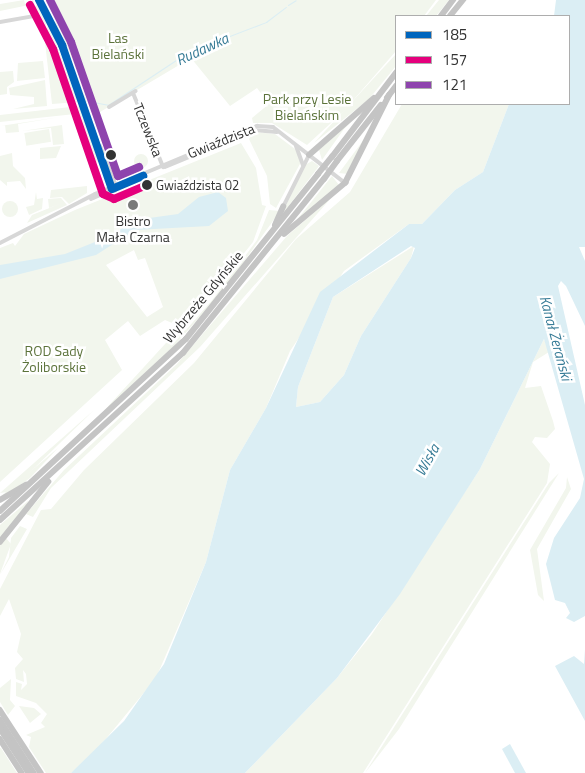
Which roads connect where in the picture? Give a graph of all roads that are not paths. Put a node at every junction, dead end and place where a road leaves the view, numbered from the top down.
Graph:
1 (39, 0) edge
2 (453, 0) edge
3 (463, 0) edge
4 (442, 15) edge
5 (451, 15) edge
6 (33, 16) dead end
7 (0, 22) edge
8 (395, 75) edge
9 (395, 87) edge
10 (383, 90) junction
11 (389, 95) junction
12 (109, 107) dead end
13 (280, 133) junction
14 (235, 135) junction
15 (240, 136) junction
16 (296, 145) junction
17 (309, 155) junction
18 (302, 167) junction
19 (163, 168) junction
20 (143, 176) junction
21 (345, 183) junction
22 (113, 187) junction
23 (115, 191) junction
24 (90, 199) junction
25 (283, 207) joint
26 (269, 237) junction
27 (275, 242) junction
28 (0, 243) edge
29 (77, 452) junction
30 (40, 476) junction
31 (0, 500) edge
32 (0, 512) edge
33 (0, 520) edge
34 (0, 542) edge
35 (0, 710) edge
36 (0, 720) edge
37 (0, 728) edge
38 (0, 738) edge
39 (22, 773) edge
40 (29, 773) edge
41 (34, 773) edge
42 (40, 773) edge

1 - 22 street
2 - 4 highway
3 - 5 highway
6 - 7 street
8 - 10 highway, Wybrzeże Gdyńskie
9 - 11 highway, Wybrzeże Gdyńskie
10 - 17 highway
10 - 26 highway, Wybrzeże Gdyńskie, bridge
11 - 21 highway
11 - 27 highway, Wybrzeże Gdyńskie, bridge
12 - 19 street, Tczewska
13 - 14 street, Gwiaździsta
13 - 15 street, Gwiaździsta
13 - 16 street, Gwiaździsta
14 - 15 street
14 - 19 street, Gwiaździsta
15 - 19 street, Gwiaździsta
16 - 17 street, Gwiaździsta
16 - 18 street
17 - 18 street
17 - 21 street, Gwiaździsta
18 - 25 street
19 - 20 street, Gwiaździsta
20 - 22 street, Gwiaździsta
20 - 23 street, Gwiaździsta
21 - 27 highway
22 - 23 street
22 - 24 street, Gwiaździsta
23 - 24 street, Gwiaździsta
24 - 28 street, Gwiaździsta
25 - 26 highway
26 - 30 highway, Wybrzeże Gdyńskie
27 - 29 highway, Wybrzeże Gdyńskie
29 - 33 highway, Wybrzeże Gdyńskie
29 - 34 highway
30 - 31 highway
30 - 32 highway, Wybrzeże Gdyńskie
35 - 42 highway
36 - 41 highway
37 - 40 highway
38 - 39 highway

